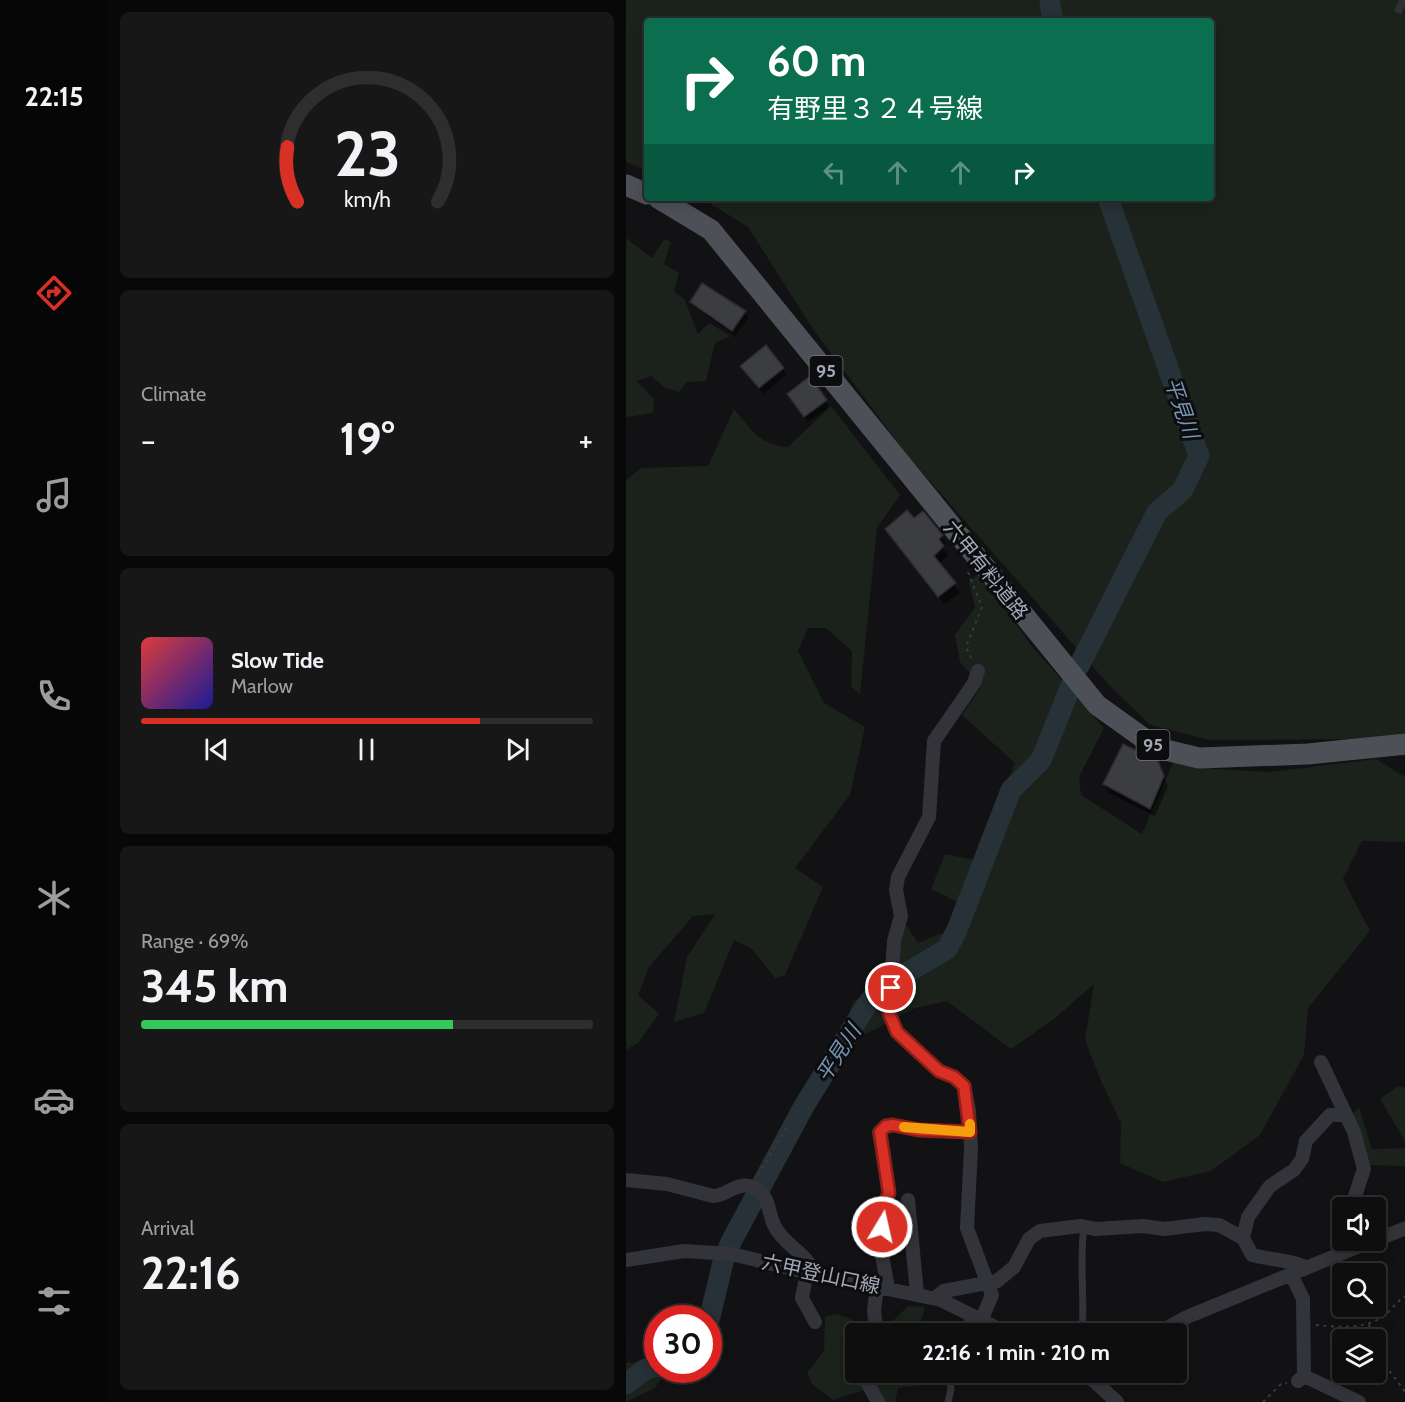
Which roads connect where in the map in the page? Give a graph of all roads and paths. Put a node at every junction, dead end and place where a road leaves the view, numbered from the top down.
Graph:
1 (626, 185) edge
2 (644, 193) edge
3 (663, 201) edge
4 (980, 562) junction
5 (977, 671) joint
6 (1406, 744) edge
7 (1321, 1062) dead end
8 (1344, 1115) junction
9 (786, 1128) dead end
10 (970, 1132) junction
11 (626, 1180) edge
12 (754, 1189) junction
13 (1355, 1197) edge
14 (908, 1200) dead end
15 (1084, 1226) junction
16 (1406, 1228) edge
17 (911, 1232) junction
18 (896, 1234) dead end
19 (1386, 1236) edge
20 (1243, 1238) junction
21 (1344, 1252) edge
22 (626, 1260) edge
23 (1306, 1268) junction
24 (810, 1273) junction
25 (1291, 1274) junction
26 (988, 1284) junction
27 (883, 1287) junction
28 (917, 1293) junction
29 (1406, 1296) edge
30 (935, 1298) junction
31 (976, 1318) junction
32 (815, 1322) dead end
33 (876, 1323) edge
34 (971, 1323) edge
35 (986, 1323) edge
36 (1083, 1323) edge
37 (1181, 1323) edge
38 (1369, 1324) junction
39 (1304, 1325) junction
40 (1370, 1329) edge
41 (1386, 1366) edge
42 (1301, 1378) junction
43 (867, 1383) edge
44 (950, 1383) edge
45 (1096, 1383) edge
46 (1406, 1393) edge
47 (873, 1400) edge
48 (948, 1402) edge
49 (1117, 1402) edge
50 (1263, 1402) edge
51 (1359, 1402) edge

1 - 2 main road
3 - 4 main road, 六甲有料道路 / 95
4 - 5 path
4 - 6 main road, 六甲有料道路 / 95
5 - 10 street
7 - 8 street
8 - 13 street
8 - 20 street
9 - 12 path
10 - 26 street
10 - 27 street
11 - 12 street
12 - 24 street
14 - 17 street
15 - 20 street
15 - 26 street
15 - 36 lane
16 - 19 street
17 - 18 street
17 - 28 street
20 - 23 street
21 - 23 street
22 - 24 street, 六甲登山口線
23 - 25 street
24 - 27 street, 六甲登山口線
24 - 32 street
25 - 37 street
25 - 39 street
26 - 30 street
26 - 31 street
27 - 28 street, 六甲登山口線
27 - 33 street
28 - 30 street, 六甲登山口線
29 - 38 path
30 - 31 street, 六甲登山口線
31 - 34 lane
31 - 35 street, 六甲登山口線
38 - 39 path
38 - 40 path
39 - 42 street
41 - 46 path
42 - 50 path
42 - 51 street
43 - 47 street
44 - 48 lane
45 - 49 street

